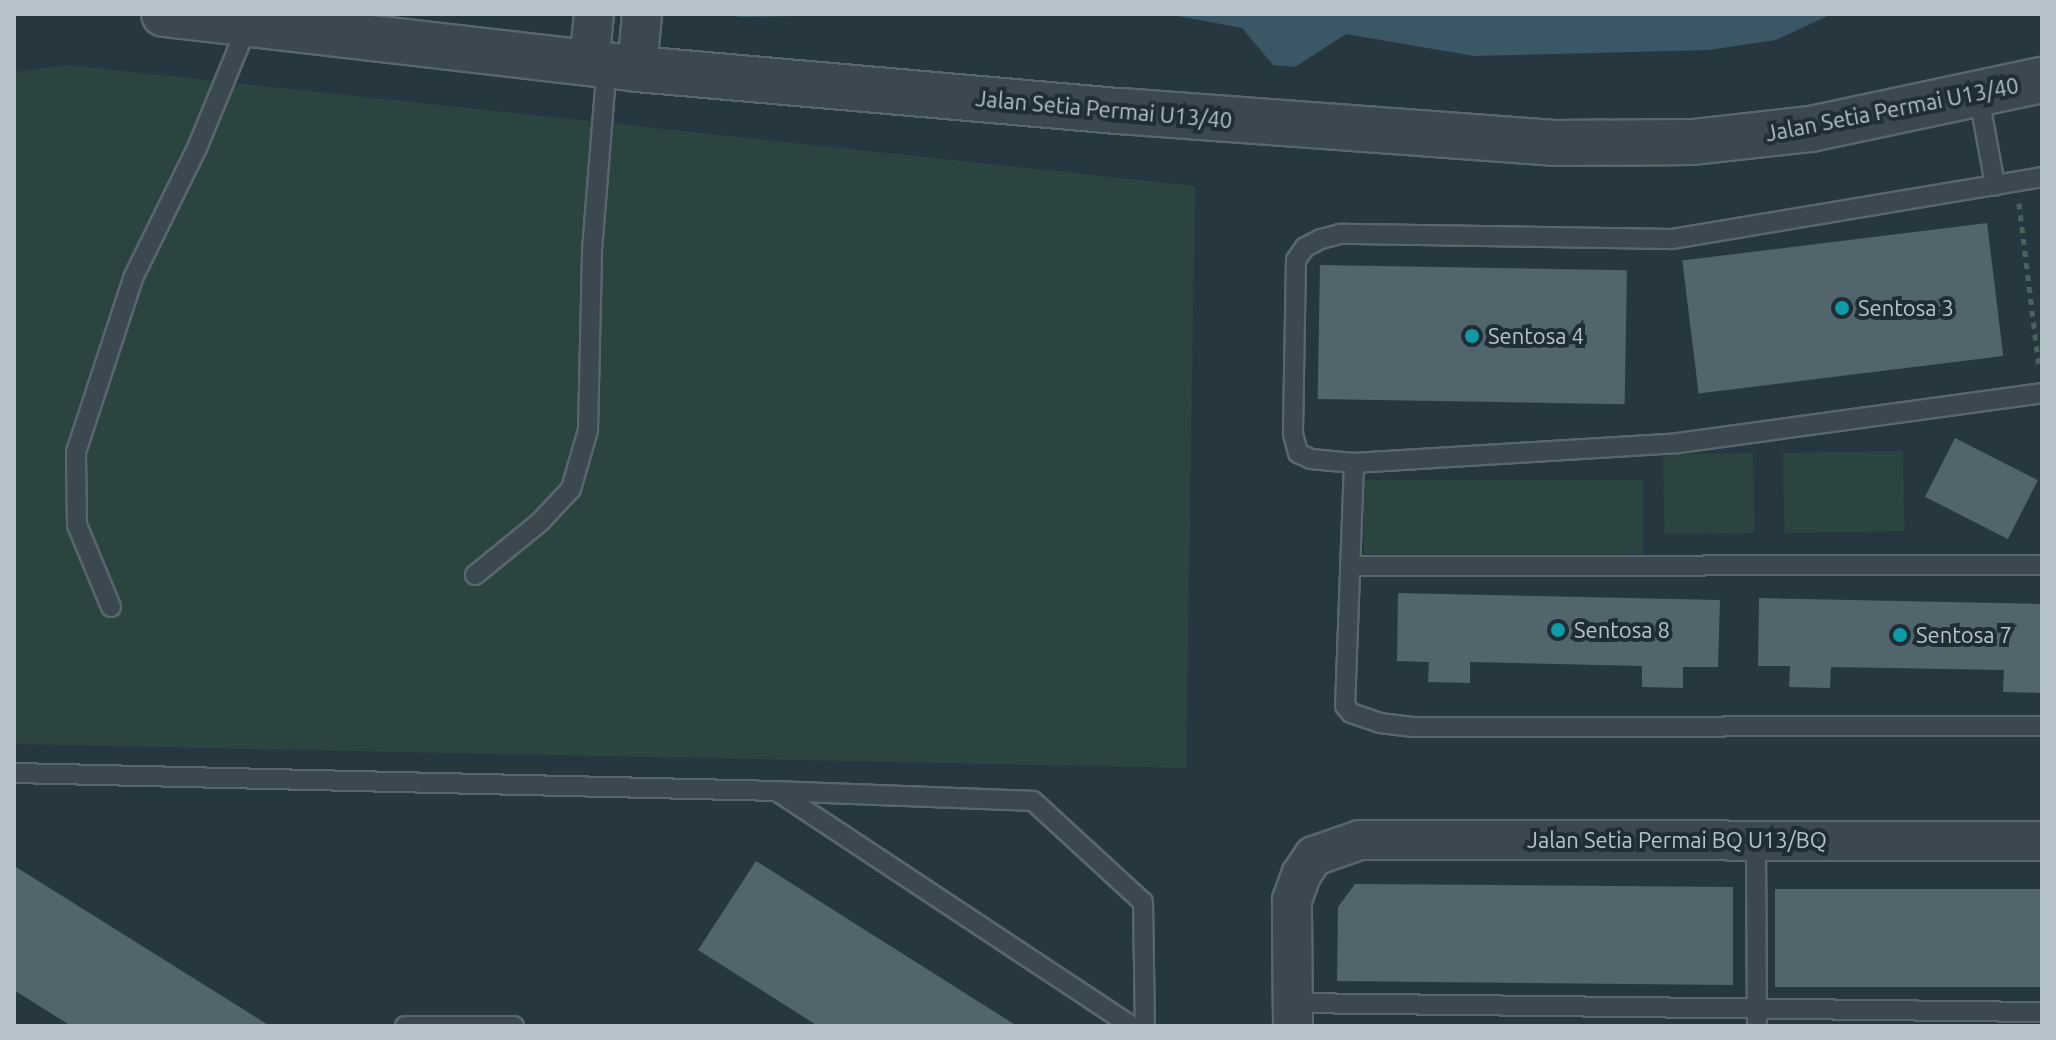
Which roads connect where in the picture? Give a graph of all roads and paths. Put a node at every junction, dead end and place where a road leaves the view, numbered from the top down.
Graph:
1 (164, 14) edge
2 (594, 14) edge
3 (642, 14) edge
4 (249, 22) junction
5 (611, 65) junction
6 (2042, 80) edge
7 (1978, 92) junction
8 (2042, 177) edge
9 (2017, 181) junction
10 (1995, 185) junction
11 (2040, 374) edge
12 (2042, 393) edge
13 (1354, 463) junction
14 (2042, 565) edge
15 (1350, 566) junction
16 (475, 575) dead end
17 (111, 607) dead end
18 (2042, 726) edge
19 (14, 773) edge
20 (776, 791) junction
21 (1756, 840) junction
22 (2042, 841) edge
23 (2042, 1012) edge
24 (1293, 1015) edge
25 (1757, 1017) edge
26 (405, 1026) edge
27 (514, 1026) edge
28 (1132, 1026) edge
29 (1145, 1026) edge

1 - 4 street, Jalan Setia Permai U13/40
2 - 5 street
3 - 5 street
4 - 5 street, Jalan Setia Permai U13/40
4 - 17 lane
5 - 7 street, Jalan Setia Permai U13/40
5 - 16 lane
6 - 7 street, Jalan Setia Permai U13/40
7 - 10 lane
8 - 9 lane
9 - 10 lane
9 - 11 path
10 - 13 lane
12 - 13 lane
13 - 15 lane
14 - 15 lane
15 - 18 lane
19 - 20 lane
20 - 28 lane
20 - 29 lane
21 - 22 street, Jalan Setia Permai BQ U13/BQ
21 - 24 street, Jalan Setia Permai BQ U13/BQ
21 - 25 lane
23 - 25 lane
24 - 25 lane
26 - 27 lane

